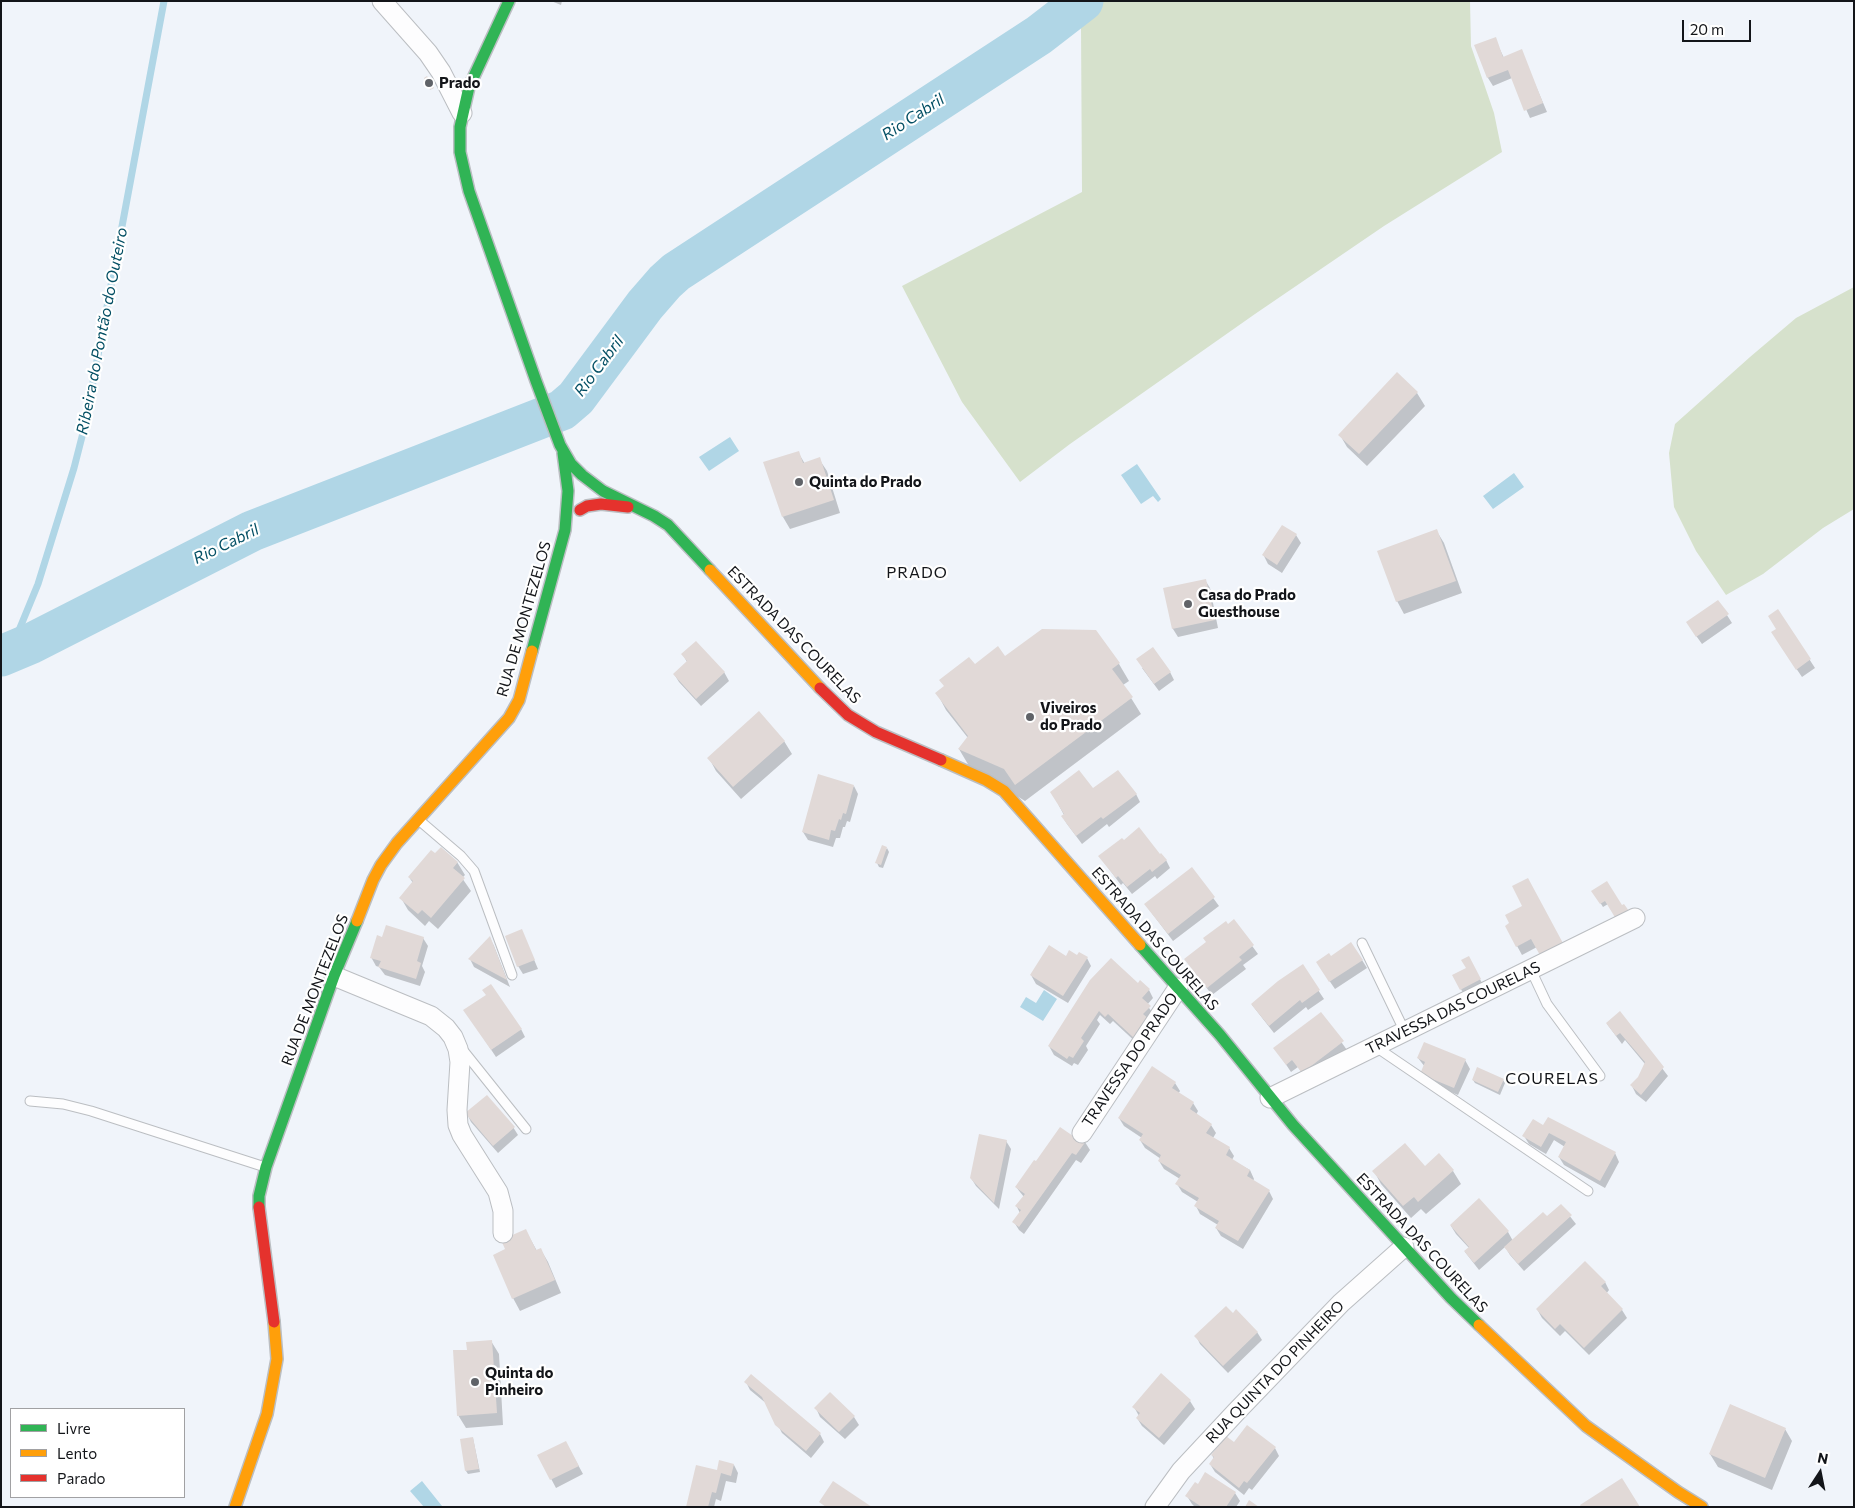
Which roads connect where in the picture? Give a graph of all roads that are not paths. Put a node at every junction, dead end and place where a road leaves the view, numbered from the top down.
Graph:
1 (382, 1) edge
2 (509, 1) edge
3 (462, 113) junction
4 (563, 453) junction
5 (590, 480) junction
6 (568, 504) junction
7 (638, 509) junction
8 (580, 510) junction
9 (565, 530) junction
10 (419, 819) junction
11 (1635, 918) dead end
12 (1362, 943) dead end
13 (1531, 970) junction
14 (512, 975) dead end
15 (334, 976) junction
16 (1178, 988) junction
17 (1405, 1032) junction
18 (453, 1037) junction
19 (1376, 1047) junction
20 (1600, 1076) dead end
21 (1270, 1098) junction
22 (30, 1101) dead end
23 (526, 1129) dead end
24 (1082, 1133) dead end
25 (266, 1167) junction
26 (1588, 1191) dead end
27 (503, 1233) dead end
28 (1404, 1247) junction
29 (235, 1507) edge
30 (1155, 1507) edge
31 (1702, 1507) edge

1 - 3 street
2 - 3 main road, ESTRADA DAS COURELAS
3 - 4 main road, ESTRADA DAS COURELAS
4 - 5 main road, ESTRADA DAS COURELAS
4 - 6 main road
5 - 6 main road
5 - 7 main road, ESTRADA DAS COURELAS
5 - 8 main road
6 - 9 main road
7 - 8 main road
7 - 16 main road, ESTRADA DAS COURELAS
8 - 9 main road
9 - 10 main road, RUA DE MONTEZELOS
10 - 14 lane
10 - 15 main road, RUA DE MONTEZELOS
11 - 13 street, TRAVESSA DAS COURELAS
12 - 17 lane
13 - 17 street, TRAVESSA DAS COURELAS
13 - 20 lane
15 - 18 street
15 - 25 main road, RUA DE MONTEZELOS
16 - 21 main road, ESTRADA DAS COURELAS
16 - 24 street, TRAVESSA DO PRADO
17 - 19 street, TRAVESSA DAS COURELAS
18 - 23 lane
18 - 27 street
19 - 21 street, TRAVESSA DAS COURELAS
19 - 26 lane
21 - 28 main road, ESTRADA DAS COURELAS
22 - 25 lane
25 - 29 main road, RUA DE MONTEZELOS
28 - 30 street, RUA QUINTA DO PINHEIRO
28 - 31 main road, ESTRADA DAS COURELAS

